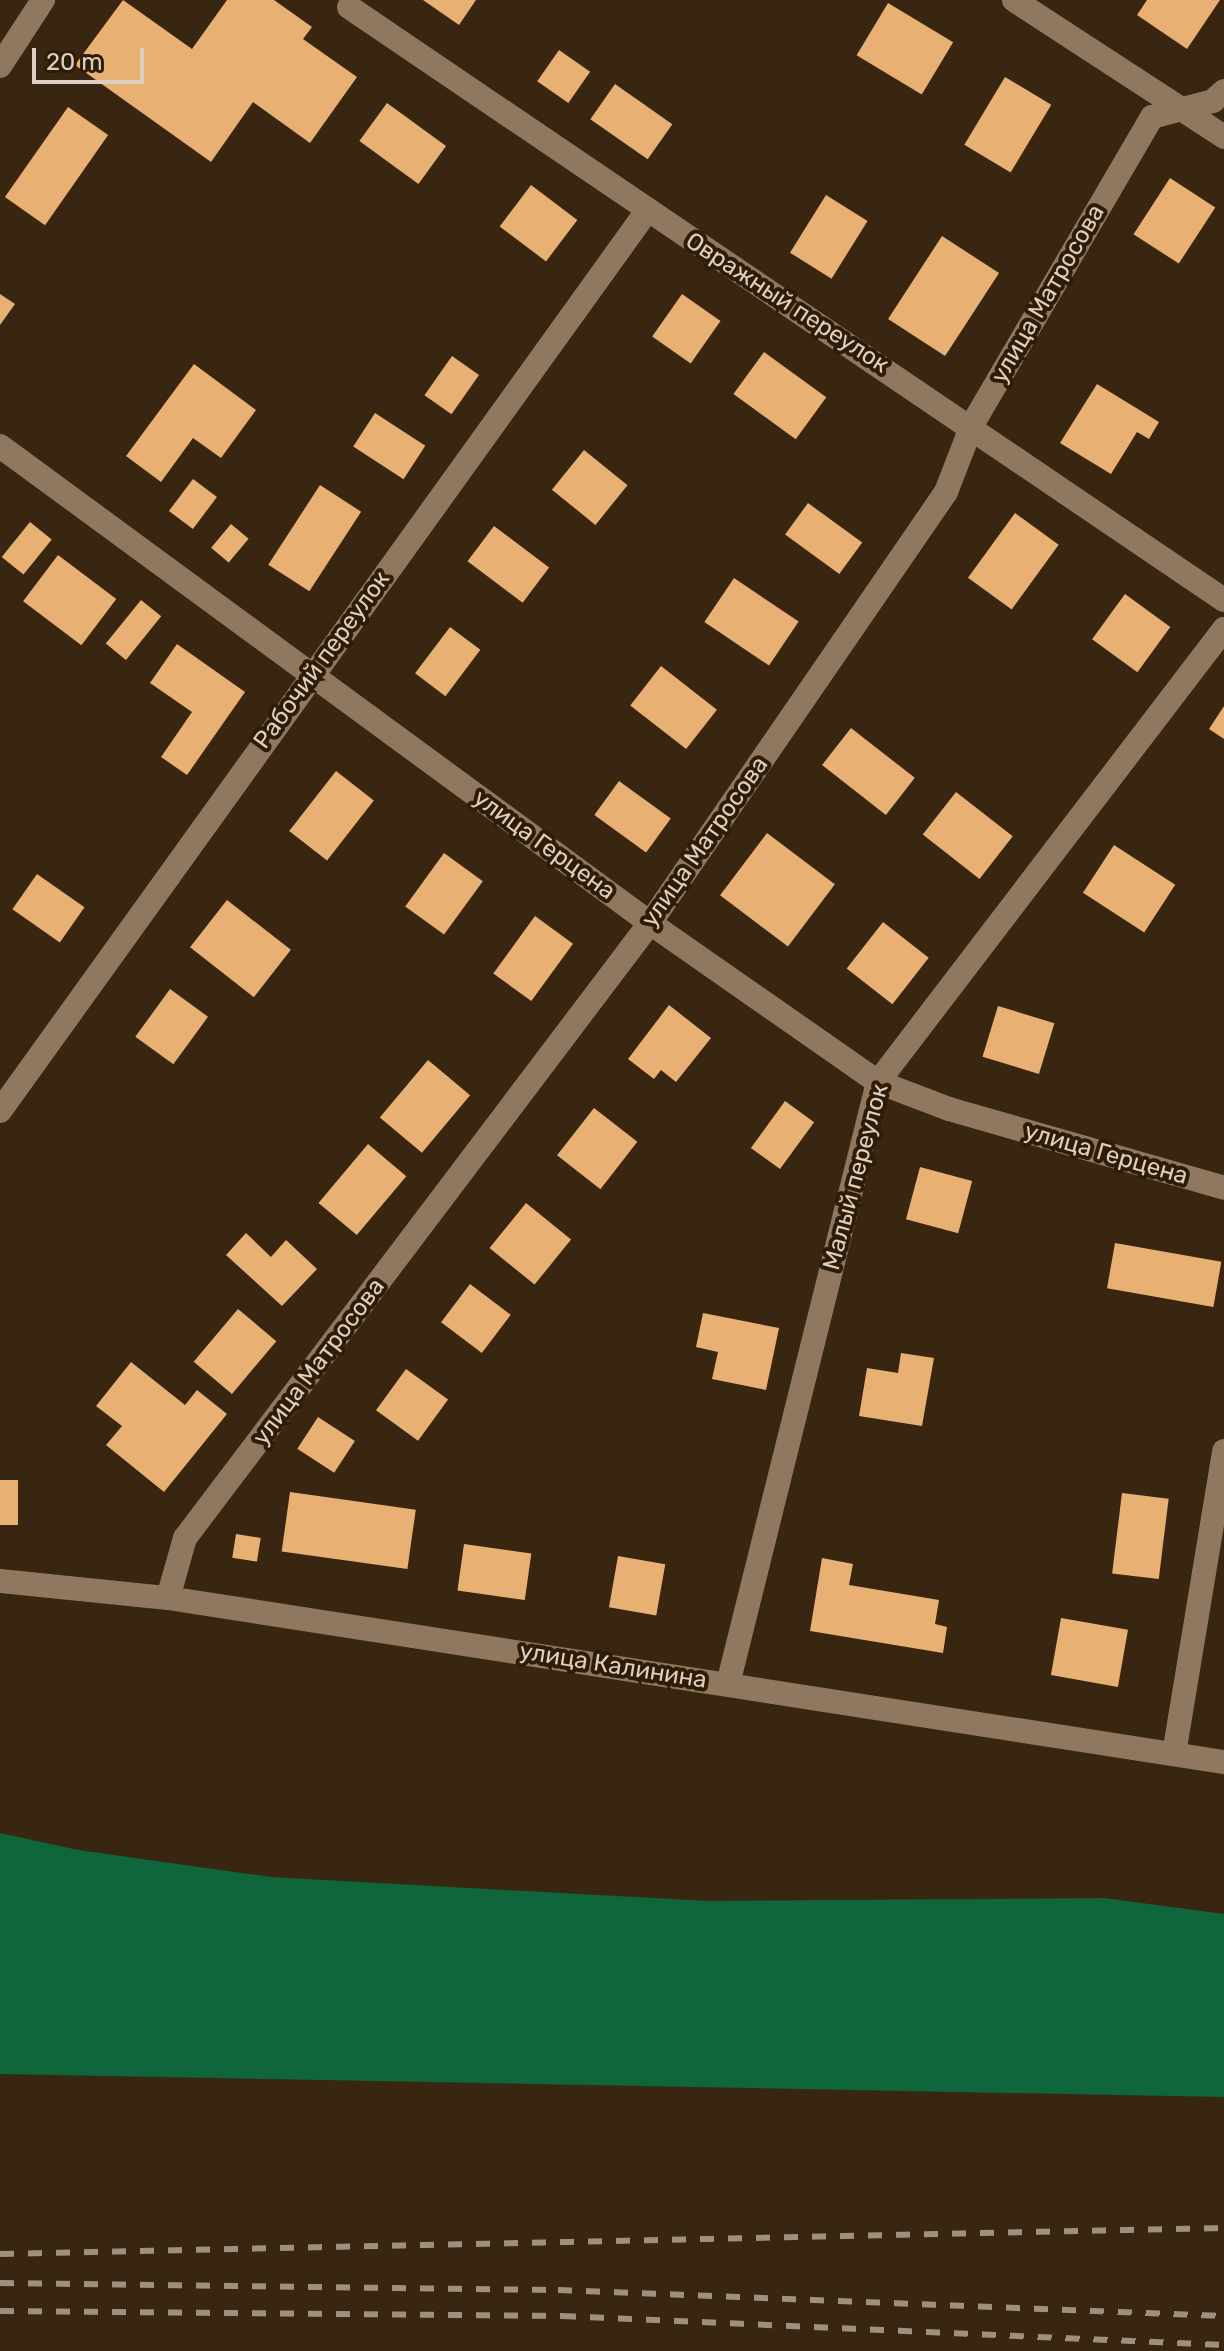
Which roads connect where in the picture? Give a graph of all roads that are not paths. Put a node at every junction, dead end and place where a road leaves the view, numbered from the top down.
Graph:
1 (43, 0) edge
2 (1014, 0) edge
3 (349, 7) dead end
4 (0, 66) edge
5 (1224, 91) edge
6 (1182, 109) junction
7 (1224, 137) edge
8 (647, 211) junction
9 (972, 425) junction
10 (0, 446) edge
11 (1224, 600) edge
12 (1224, 629) edge
13 (311, 675) junction
14 (650, 923) junction
15 (878, 1082) junction
16 (0, 1111) edge
17 (1224, 1188) edge
18 (1224, 1451) edge
19 (0, 1581) edge
20 (168, 1598) junction
21 (728, 1684) junction
22 (1174, 1754) junction
23 (1224, 1762) edge

1 - 4 street
2 - 6 street
3 - 8 street, Овражный переулок
5 - 6 street, улица Матросова
6 - 7 street
6 - 9 street, улица Матросова
8 - 9 street, Овражный переулок
8 - 13 street, Рабочий переулок
9 - 11 street, Овражный переулок
9 - 14 street, улица Матросова
10 - 13 street, улица Герцена
12 - 15 street, Малый переулок
13 - 14 street, улица Герцена
13 - 16 street, Рабочий переулок
14 - 15 street, улица Герцена
14 - 20 street, улица Матросова
15 - 17 street, улица Герцена
15 - 21 street, Малый переулок
18 - 22 street
19 - 20 street, улица Калинина
20 - 21 street, улица Калинина
21 - 22 street, улица Калинина
22 - 23 street, улица Калинина

